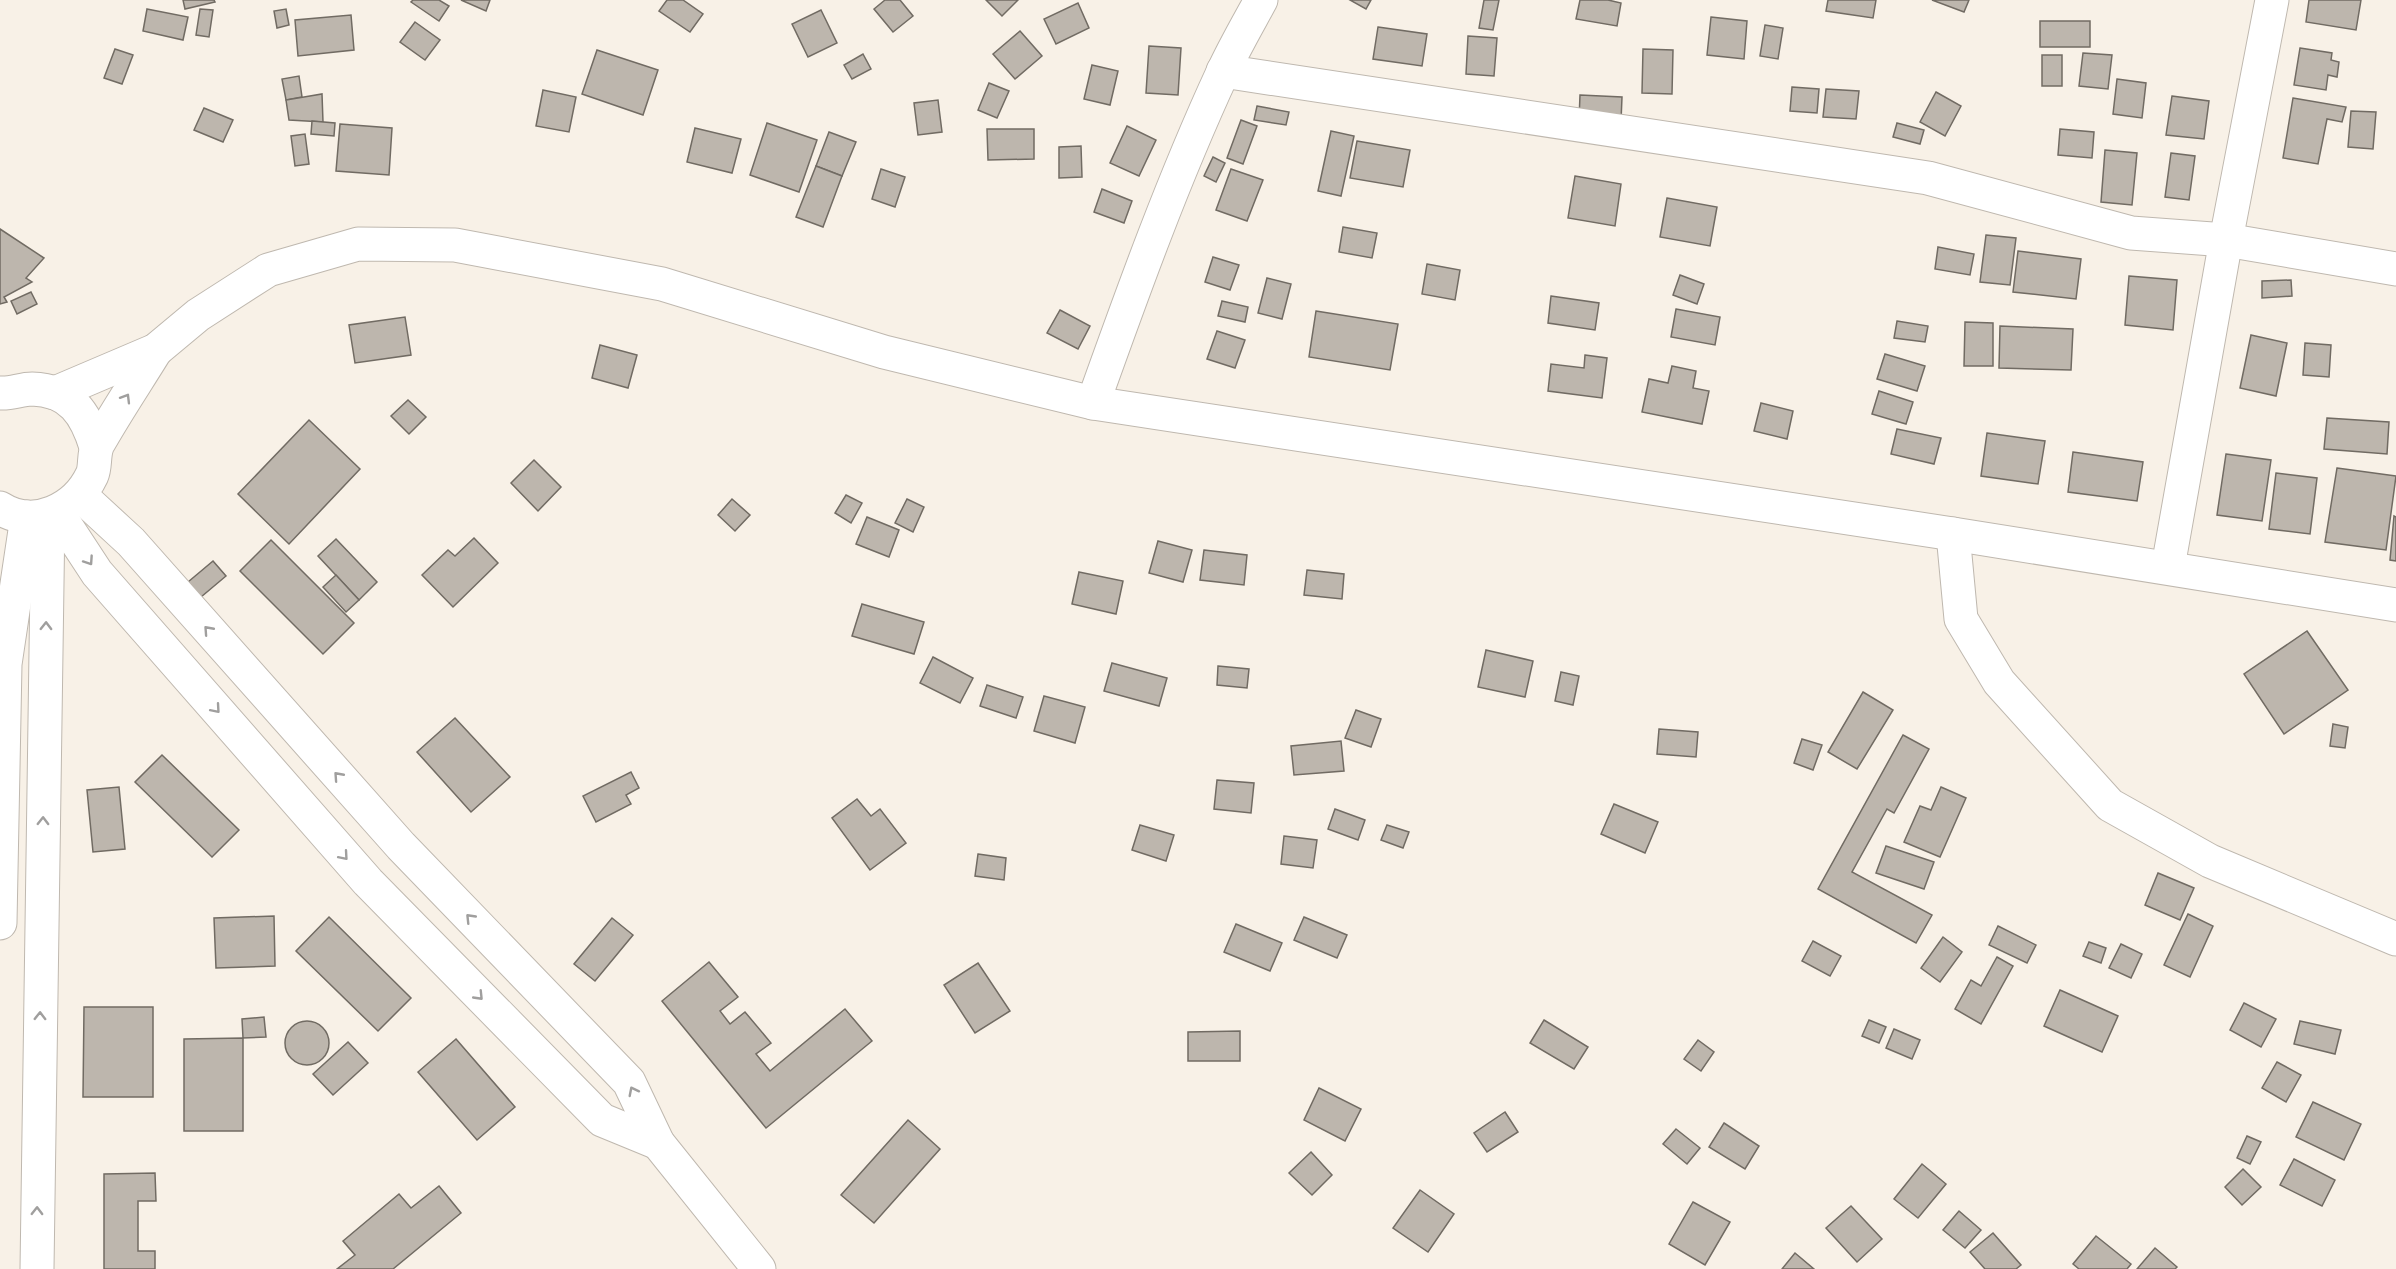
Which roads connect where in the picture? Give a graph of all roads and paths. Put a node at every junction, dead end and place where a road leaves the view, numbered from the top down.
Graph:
1 (1261, 0) edge
2 (2272, 0) edge
3 (1223, 71) junction
4 (2226, 240) junction
5 (2396, 269) edge
6 (156, 350) junction
7 (55, 393) junction
8 (3, 395) edge
9 (1093, 403) junction
10 (96, 447) junction
11 (42, 509) edge
12 (1953, 534) junction
13 (2168, 567) junction
14 (2396, 605) edge
15 (0, 923) edge
16 (2396, 939) edge
17 (658, 1143) junction
18 (37, 1269) edge
19 (759, 1269) edge

1 - 3 street
2 - 4 street
3 - 4 street
3 - 9 street
4 - 5 street
4 - 13 street
6 - 7 street
6 - 9 street
10 -> 6 street
7 - 8 street
7 - 10 street
9 - 12 street
10 - 11 street
11 - 15 street
11 -> 17 street
17 -> 11 street
18 -> 11 street
12 - 13 street
12 - 16 street
13 - 14 street
17 - 19 street

